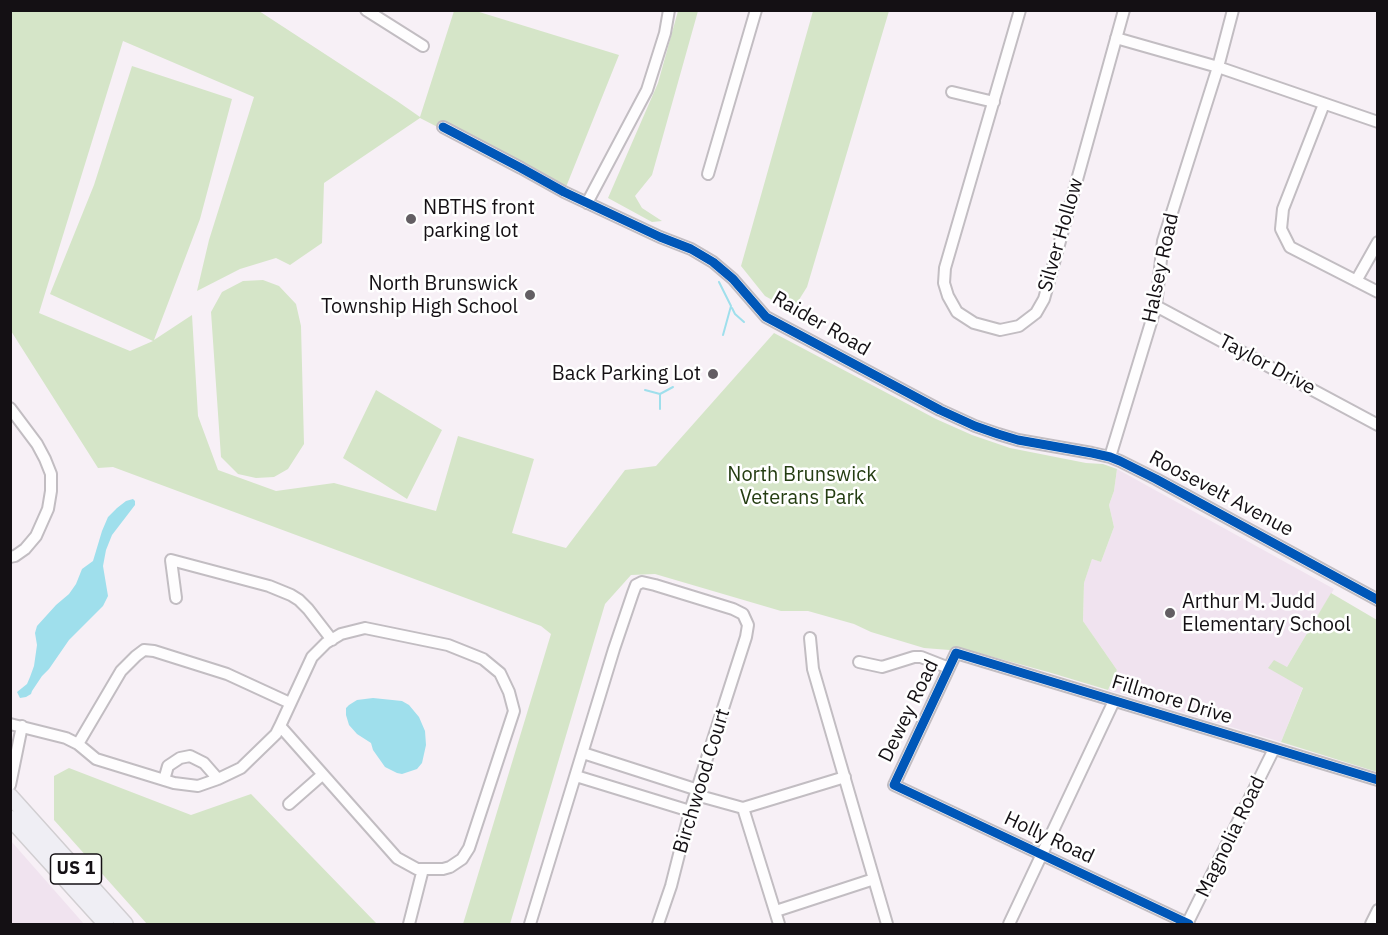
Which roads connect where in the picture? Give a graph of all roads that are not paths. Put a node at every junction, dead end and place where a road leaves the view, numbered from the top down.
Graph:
1 (366, 10) edge
2 (388, 10) edge
3 (669, 10) edge
4 (756, 10) edge
5 (1020, 10) edge
6 (1124, 10) edge
7 (1233, 10) edge
8 (382, 21) junction
9 (1116, 38) junction
10 (423, 46) dead end
11 (1218, 67) junction
12 (952, 92) dead end
13 (994, 102) junction
14 (1324, 104) junction
15 (1377, 122) edge
16 (442, 127) dead end
17 (708, 174) dead end
18 (587, 203) junction
19 (1377, 242) edge
20 (1356, 281) junction
21 (1377, 292) edge
22 (1156, 306) junction
23 (10, 408) edge
24 (1377, 425) edge
25 (1039, 444) joint
26 (1110, 457) junction
27 (10, 557) edge
28 (176, 598) dead end
29 (1377, 600) edge
30 (810, 638) dead end
31 (332, 640) junction
32 (956, 653) joint
33 (859, 662) dead end
34 (949, 668) junction
35 (1114, 701) junction
36 (290, 703) junction
37 (10, 724) edge
38 (22, 726) junction
39 (279, 726) junction
40 (78, 744) junction
41 (1274, 749) junction
42 (583, 753) junction
43 (322, 775) junction
44 (576, 776) junction
45 (845, 777) junction
46 (218, 779) junction
47 (164, 780) junction
48 (1377, 780) edge
49 (894, 784) joint
50 (10, 786) edge
51 (697, 792) junction
52 (10, 796) edge
53 (289, 804) dead end
54 (743, 808) junction
55 (690, 811) junction
56 (16, 821) edge
57 (1041, 855) junction
58 (423, 869) junction
59 (874, 879) junction
60 (1377, 910) edge
61 (776, 911) junction
62 (106, 924) edge
63 (125, 924) edge
64 (409, 924) edge
65 (530, 924) edge
66 (658, 924) edge
67 (779, 924) edge
68 (887, 924) edge
69 (1009, 924) edge
70 (1188, 924) edge
71 (1371, 924) edge

1 - 8 street
2 - 8 street
3 - 18 street
4 - 17 street
5 - 13 street, Silver Hollow
6 - 9 street, Silver Hollow
7 - 11 street, Halsey Road
8 - 10 street
9 - 11 street
9 - 13 street, Silver Hollow
11 - 14 street
11 - 22 street, Halsey Road
12 - 13 street
14 - 15 street
14 - 20 street
16 - 18 street, Raider Road
18 - 25 street, Raider Road
19 - 20 street
20 - 21 street
22 - 24 street, Taylor Drive
22 - 26 street, Halsey Road
23 - 27 street
25 - 26 street, Roosevelt Avenue
26 - 29 street, Roosevelt Avenue
28 - 31 street
30 - 45 street
31 - 36 street
31 - 58 street
32 - 34 street, Dewey Road
32 - 35 street, Fillmore Drive
33 - 34 street
34 - 49 street, Dewey Road
35 - 41 street, Fillmore Drive
35 - 57 street
36 - 39 street
36 - 40 street
37 - 38 street
38 - 40 street
38 - 50 street
39 - 43 street
39 - 46 street
40 - 47 street
41 - 48 street, Fillmore Drive
41 - 70 street, Magnolia Road
42 - 44 street
42 - 51 street
42 - 51 street, Birchwood Court
43 - 53 street
43 - 58 street
44 - 55 street
44 - 65 street
45 - 54 street
45 - 59 street
46 - 47 street
46 - 47 street
49 - 57 street, Holly Road
51 - 54 street
51 - 55 street, Birchwood Court
52 - 56 highway, US 1
54 - 61 street
55 - 66 street, Birchwood Court
56 - 62 highway, US 1
56 - 63 highway, US 1
57 - 69 street
57 - 70 street, Holly Road
58 - 64 street
59 - 61 street
59 - 68 street
60 - 71 street
61 - 67 street

